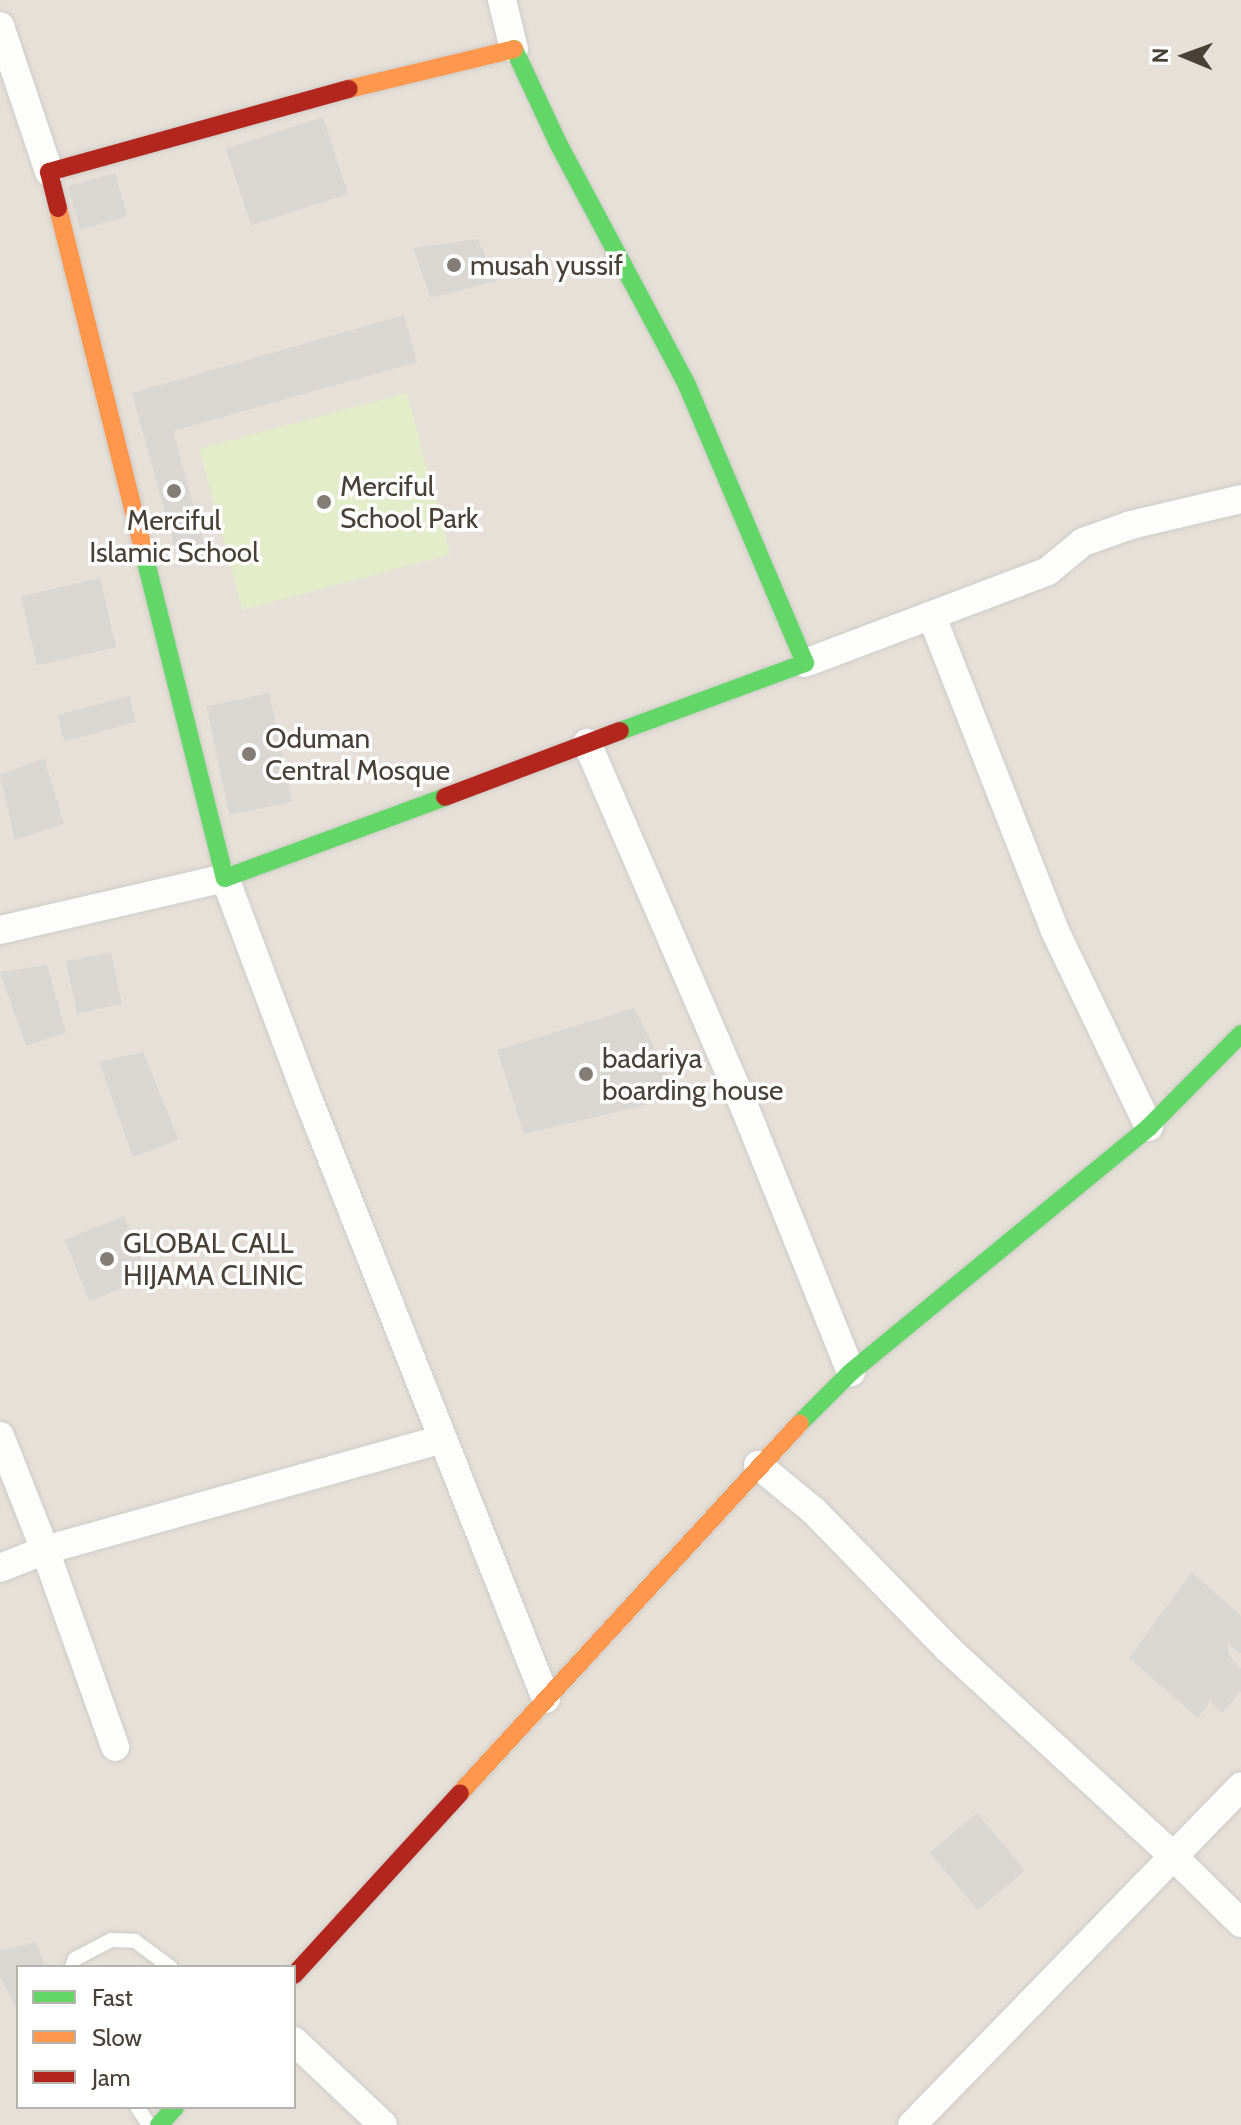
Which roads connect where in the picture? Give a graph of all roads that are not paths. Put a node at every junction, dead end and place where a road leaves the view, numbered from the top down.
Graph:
1 (502, 0) edge
2 (0, 26) edge
3 (514, 49) junction
4 (49, 172) junction
5 (1241, 499) edge
6 (932, 617) junction
7 (805, 663) junction
8 (587, 743) junction
9 (225, 878) junction
10 (0, 930) edge
11 (1241, 1034) edge
12 (1149, 1127) junction
13 (851, 1372) junction
14 (0, 1436) edge
15 (442, 1439) junction
16 (758, 1465) junction
17 (45, 1550) junction
18 (0, 1568) edge
19 (546, 1699) junction
20 (115, 1747) dead end
21 (1241, 1787) edge
22 (1174, 1857) junction
23 (1241, 1923) edge
24 (73, 1965) edge
25 (167, 1965) edge
26 (296, 1973) edge
27 (296, 2043) edge
28 (173, 2109) edge
29 (159, 2125) edge
30 (383, 2125) edge
31 (912, 2125) edge

1 - 3 street
2 - 4 street
3 - 4 street
3 - 7 street
4 - 9 street
5 - 6 street
6 - 7 street
6 - 12 street
7 - 8 street
8 - 9 street
8 - 13 street
9 - 10 street
9 - 15 street
11 - 12 street
12 - 13 street
13 - 16 street
14 - 17 street
15 - 17 street
15 - 19 street
16 - 19 street
16 - 22 street
17 - 18 street
17 - 20 street
19 - 26 street
21 - 22 street
22 - 23 street
22 - 31 street
24 - 25 lane
27 - 30 street
28 - 29 street

